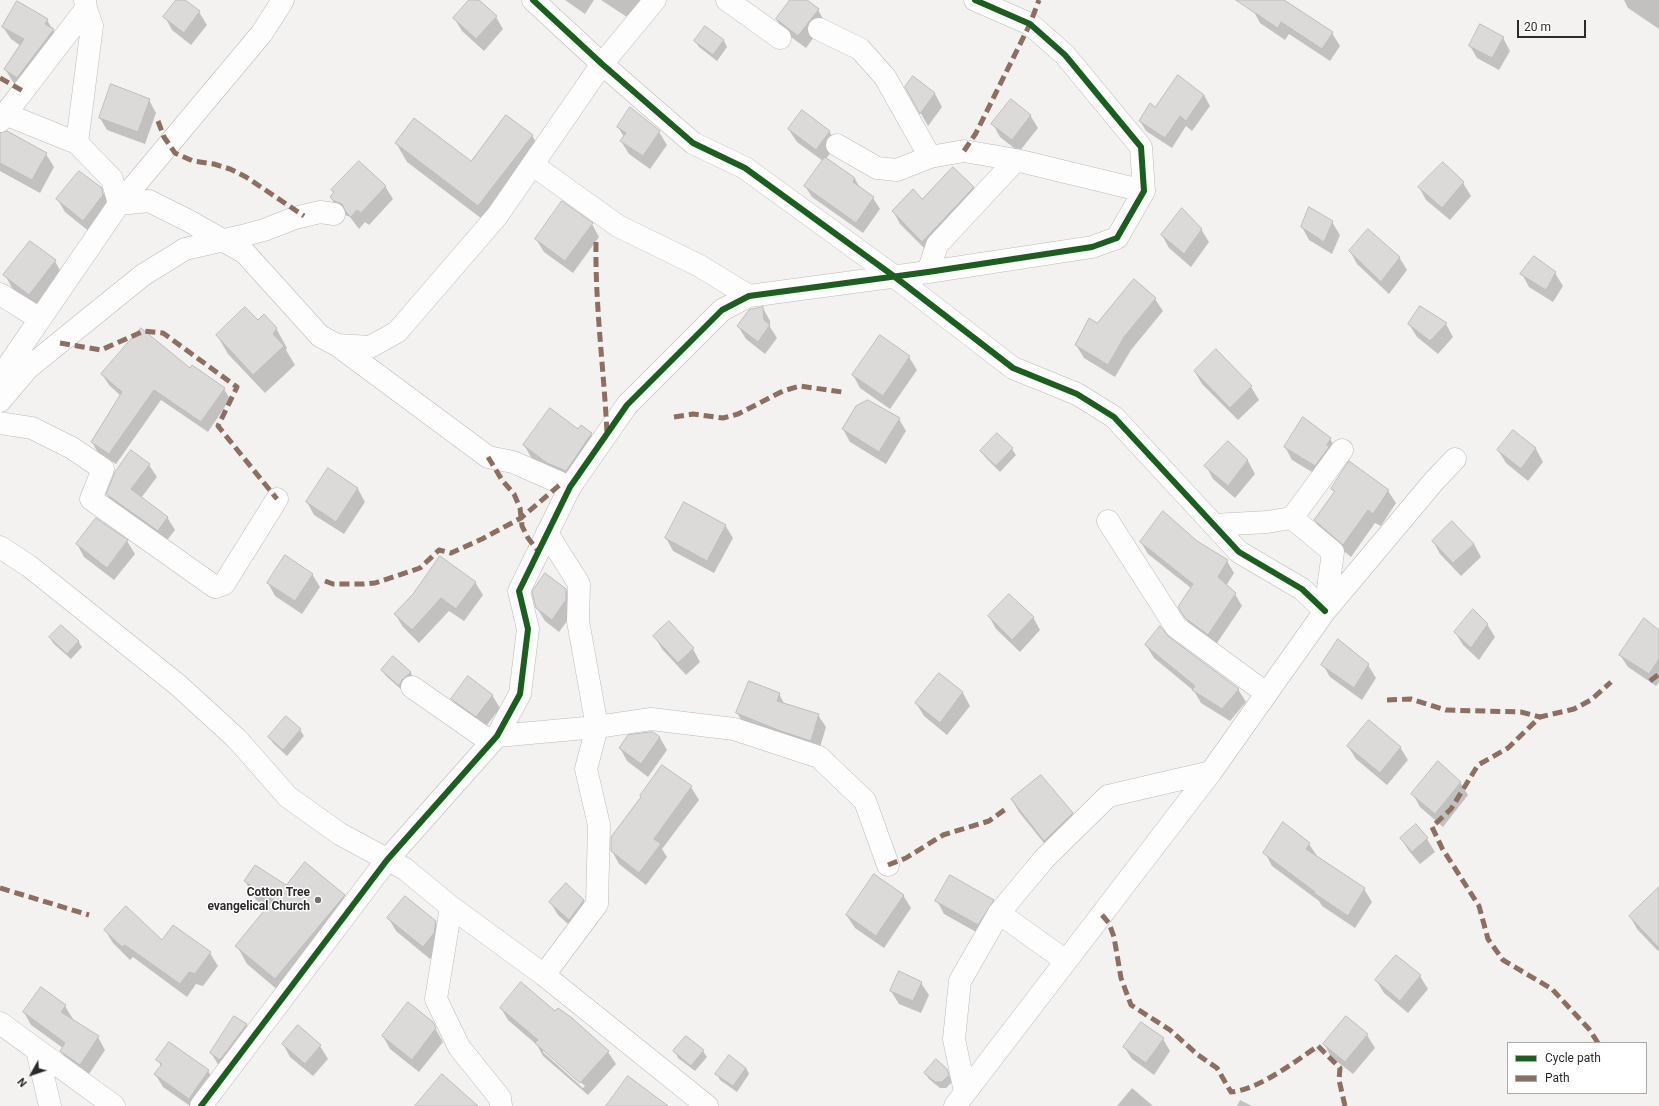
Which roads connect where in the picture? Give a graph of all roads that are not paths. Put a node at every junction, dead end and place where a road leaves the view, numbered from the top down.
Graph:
1 (283, 0) edge
2 (533, 0) edge
3 (655, 0) edge
4 (727, 0) edge
5 (975, 0) edge
6 (86, 4) edge
7 (819, 29) dead end
8 (780, 38) dead end
9 (602, 64) junction
10 (2, 117) edge
11 (77, 143) junction
12 (837, 145) dead end
13 (930, 158) junction
14 (1016, 160) junction
15 (533, 165) junction
16 (1144, 191) junction
17 (119, 204) junction
18 (334, 214) dead end
19 (222, 240) junction
20 (928, 272) junction
21 (895, 277) junction
22 (0, 294) edge
23 (749, 296) junction
24 (40, 319) junction
25 (337, 345) junction
26 (0, 380) edge
27 (0, 401) edge
28 (0, 423) edge
29 (1342, 450) dead end
30 (1455, 459) dead end
31 (570, 487) junction
32 (277, 499) dead end
33 (1292, 518) junction
34 (1108, 521) dead end
35 (1214, 525) junction
36 (547, 533) junction
37 (0, 547) edge
38 (1325, 611) junction
39 (412, 687) dead end
40 (1266, 693) junction
41 (597, 727) junction
42 (494, 739) junction
43 (1211, 772) junction
44 (387, 860) junction
45 (888, 865) dead end
46 (451, 907) junction
47 (999, 913) junction
48 (1066, 961) junction
49 (544, 975) junction
50 (0, 1023) edge
51 (37, 1050) junction
52 (960, 1099) edge
53 (50, 1106) edge
54 (114, 1106) edge
55 (201, 1106) edge
56 (501, 1106) edge
57 (707, 1106) edge

1 - 17 street
2 - 9 street
3 - 9 street
4 - 8 street
5 - 16 street
6 - 10 street
6 - 11 street
7 - 13 street
9 - 15 street
9 - 21 street
10 - 11 street
11 - 17 street
12 - 13 street
13 - 14 street
14 - 16 street
14 - 20 street
15 - 23 street
15 - 25 street
16 - 20 street
17 - 19 street
17 - 24 street
18 - 19 street
19 - 25 street
19 - 27 street
20 - 21 street
21 - 23 street
21 - 35 street
22 - 24 street
23 - 31 street
24 - 26 street
25 - 31 street
28 - 32 street
29 - 33 street
30 - 38 street
31 - 36 street
33 - 35 street
33 - 38 street
34 - 40 street
35 - 38 street
36 - 41 street
36 - 42 street
37 - 44 street
38 - 40 street
39 - 42 street
40 - 43 street
41 - 42 street
41 - 45 street
41 - 49 street
42 - 44 street
43 - 47 street
43 - 48 street
44 - 46 street
44 - 55 street
46 - 49 street
46 - 56 street
47 - 48 street
47 - 52 street
48 - 52 street
49 - 57 street
50 - 51 street
51 - 53 street
51 - 54 street

